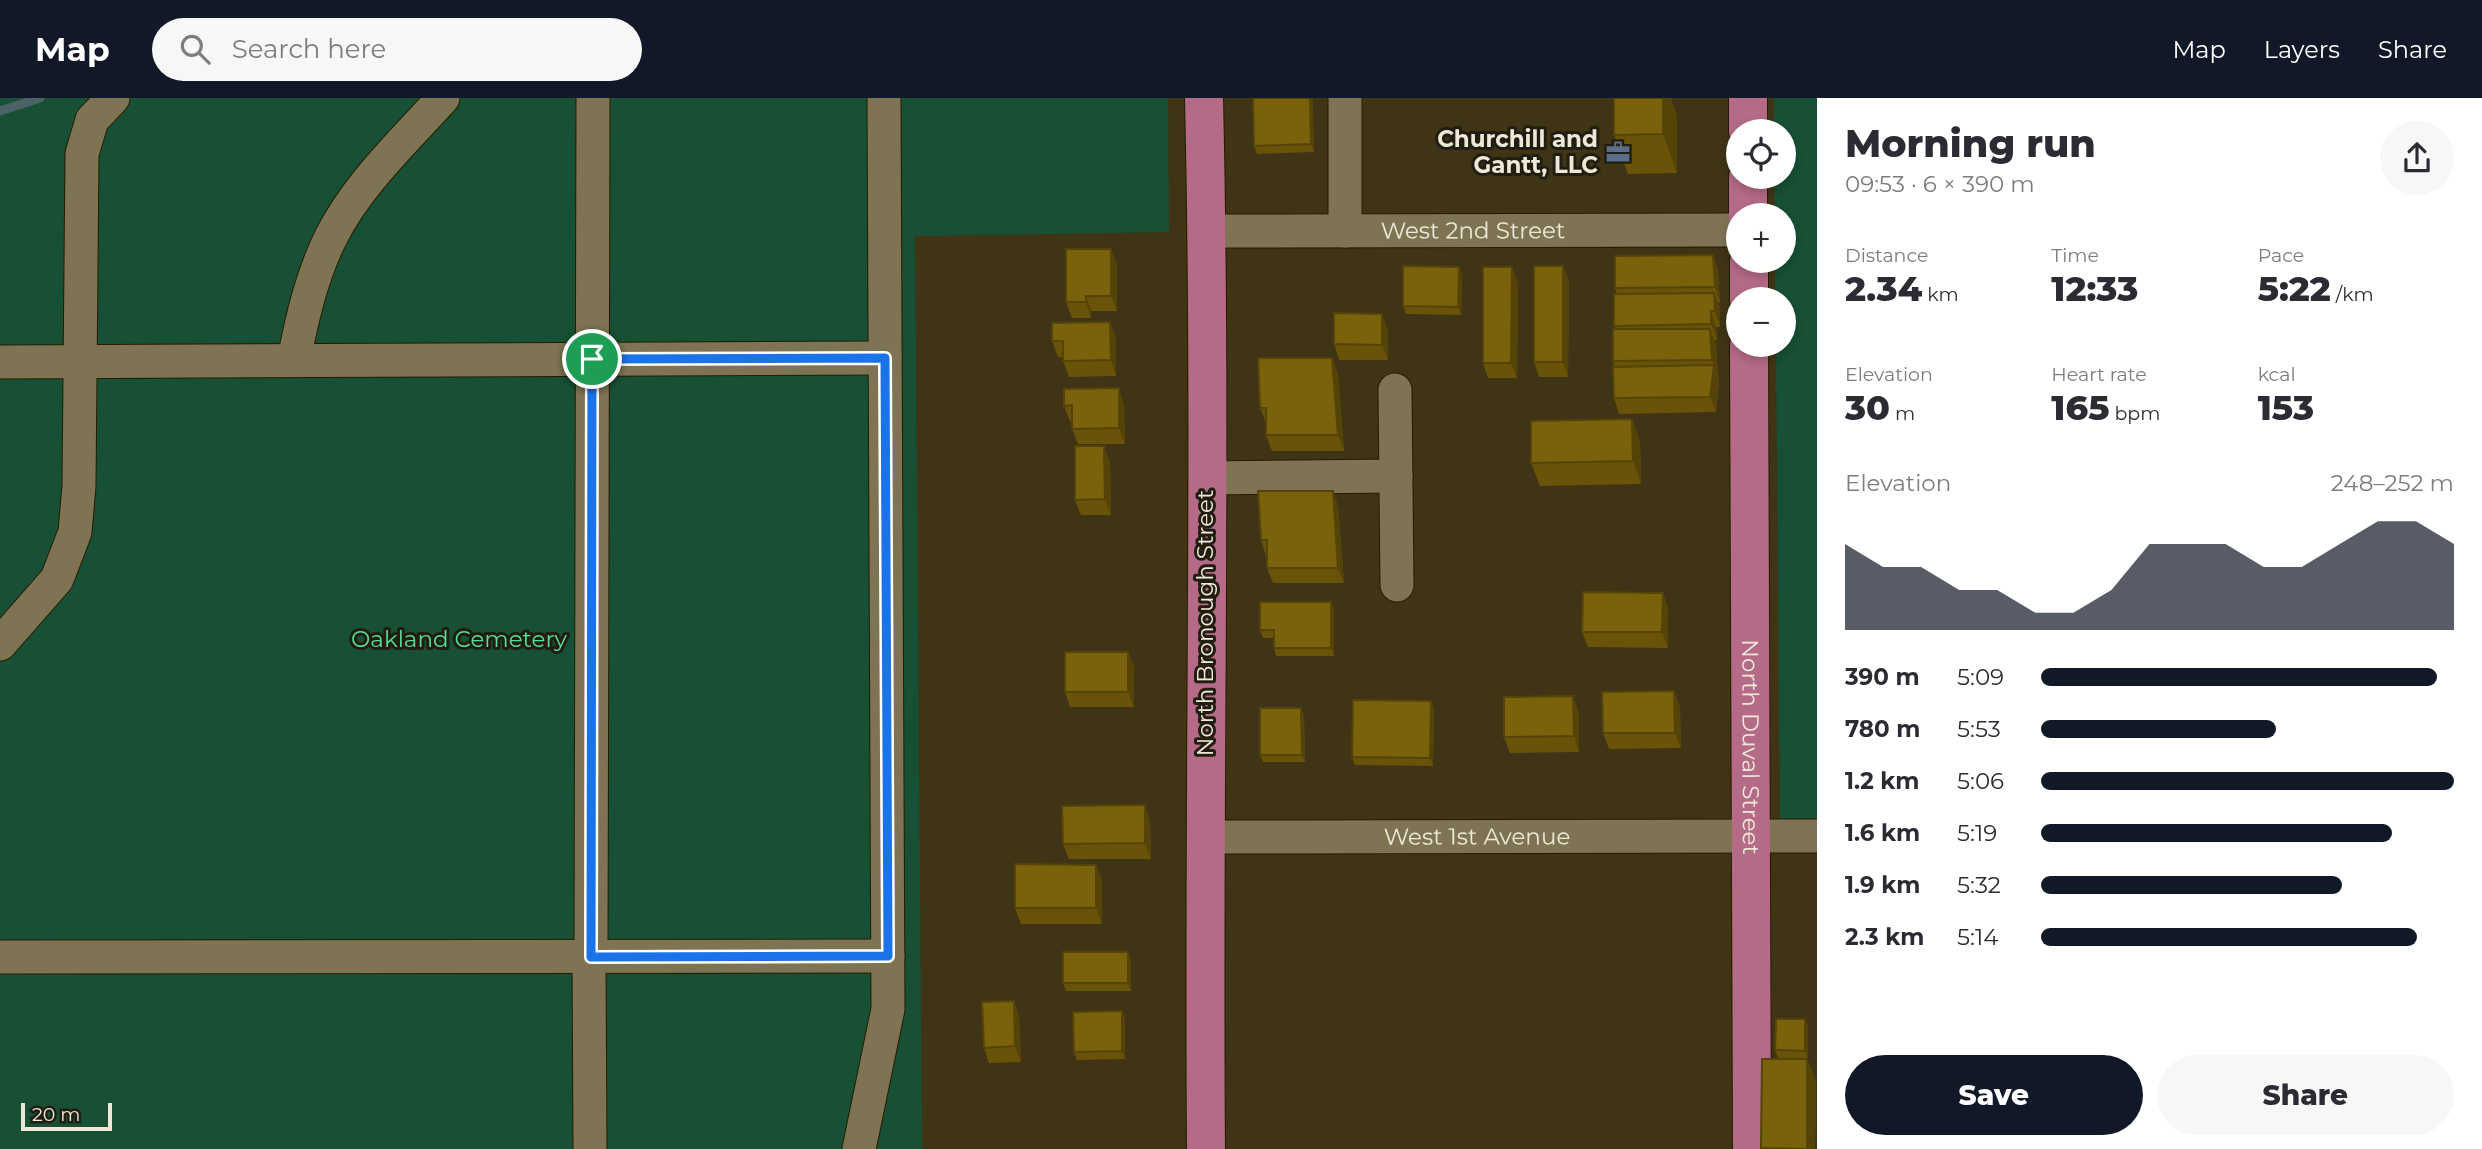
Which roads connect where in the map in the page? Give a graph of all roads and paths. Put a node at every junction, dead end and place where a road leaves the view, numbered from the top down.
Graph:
1 (113, 98) edge
2 (443, 98) edge
3 (593, 98) edge
4 (884, 98) edge
5 (1205, 98) edge
6 (1345, 98) edge
7 (1748, 98) edge
8 (1748, 119) edge
9 (1726, 230) edge
10 (1207, 231) junction
11 (1345, 231) junction
12 (1749, 357) edge
13 (885, 358) junction
14 (592, 359) junction
15 (294, 360) junction
16 (0, 362) edge
17 (80, 362) junction
18 (1395, 390) dead end
19 (1396, 476) junction
20 (1206, 478) junction
21 (1397, 585) dead end
22 (0, 644) edge
23 (1750, 836) junction
24 (1817, 836) edge
25 (1204, 837) junction
26 (888, 956) junction
27 (0, 957) edge
28 (590, 957) junction
29 (590, 1149) edge
30 (859, 1149) edge
31 (1206, 1149) edge
32 (1752, 1149) edge

1 - 17 street
2 - 15 street
3 - 14 street
4 - 13 street
5 - 10 main road, North Bronough Street
6 - 11 street
7 - 8 main road
9 - 11 street, West 2nd Street
10 - 11 street, West 2nd Street
10 - 20 main road, North Bronough Street
12 - 23 main road, North Duval Street
13 - 14 street
13 - 26 street
14 - 15 street
14 - 28 street
15 - 17 street
16 - 17 street
17 - 22 street
18 - 19 street
19 - 20 street
19 - 21 street
20 - 25 main road, North Bronough Street
23 - 24 street, West 1st Avenue
23 - 25 street, West 1st Avenue
23 - 32 main road, North Duval Street
25 - 31 main road, North Bronough Street
26 - 28 street
26 - 30 street
27 - 28 street
28 - 29 street

